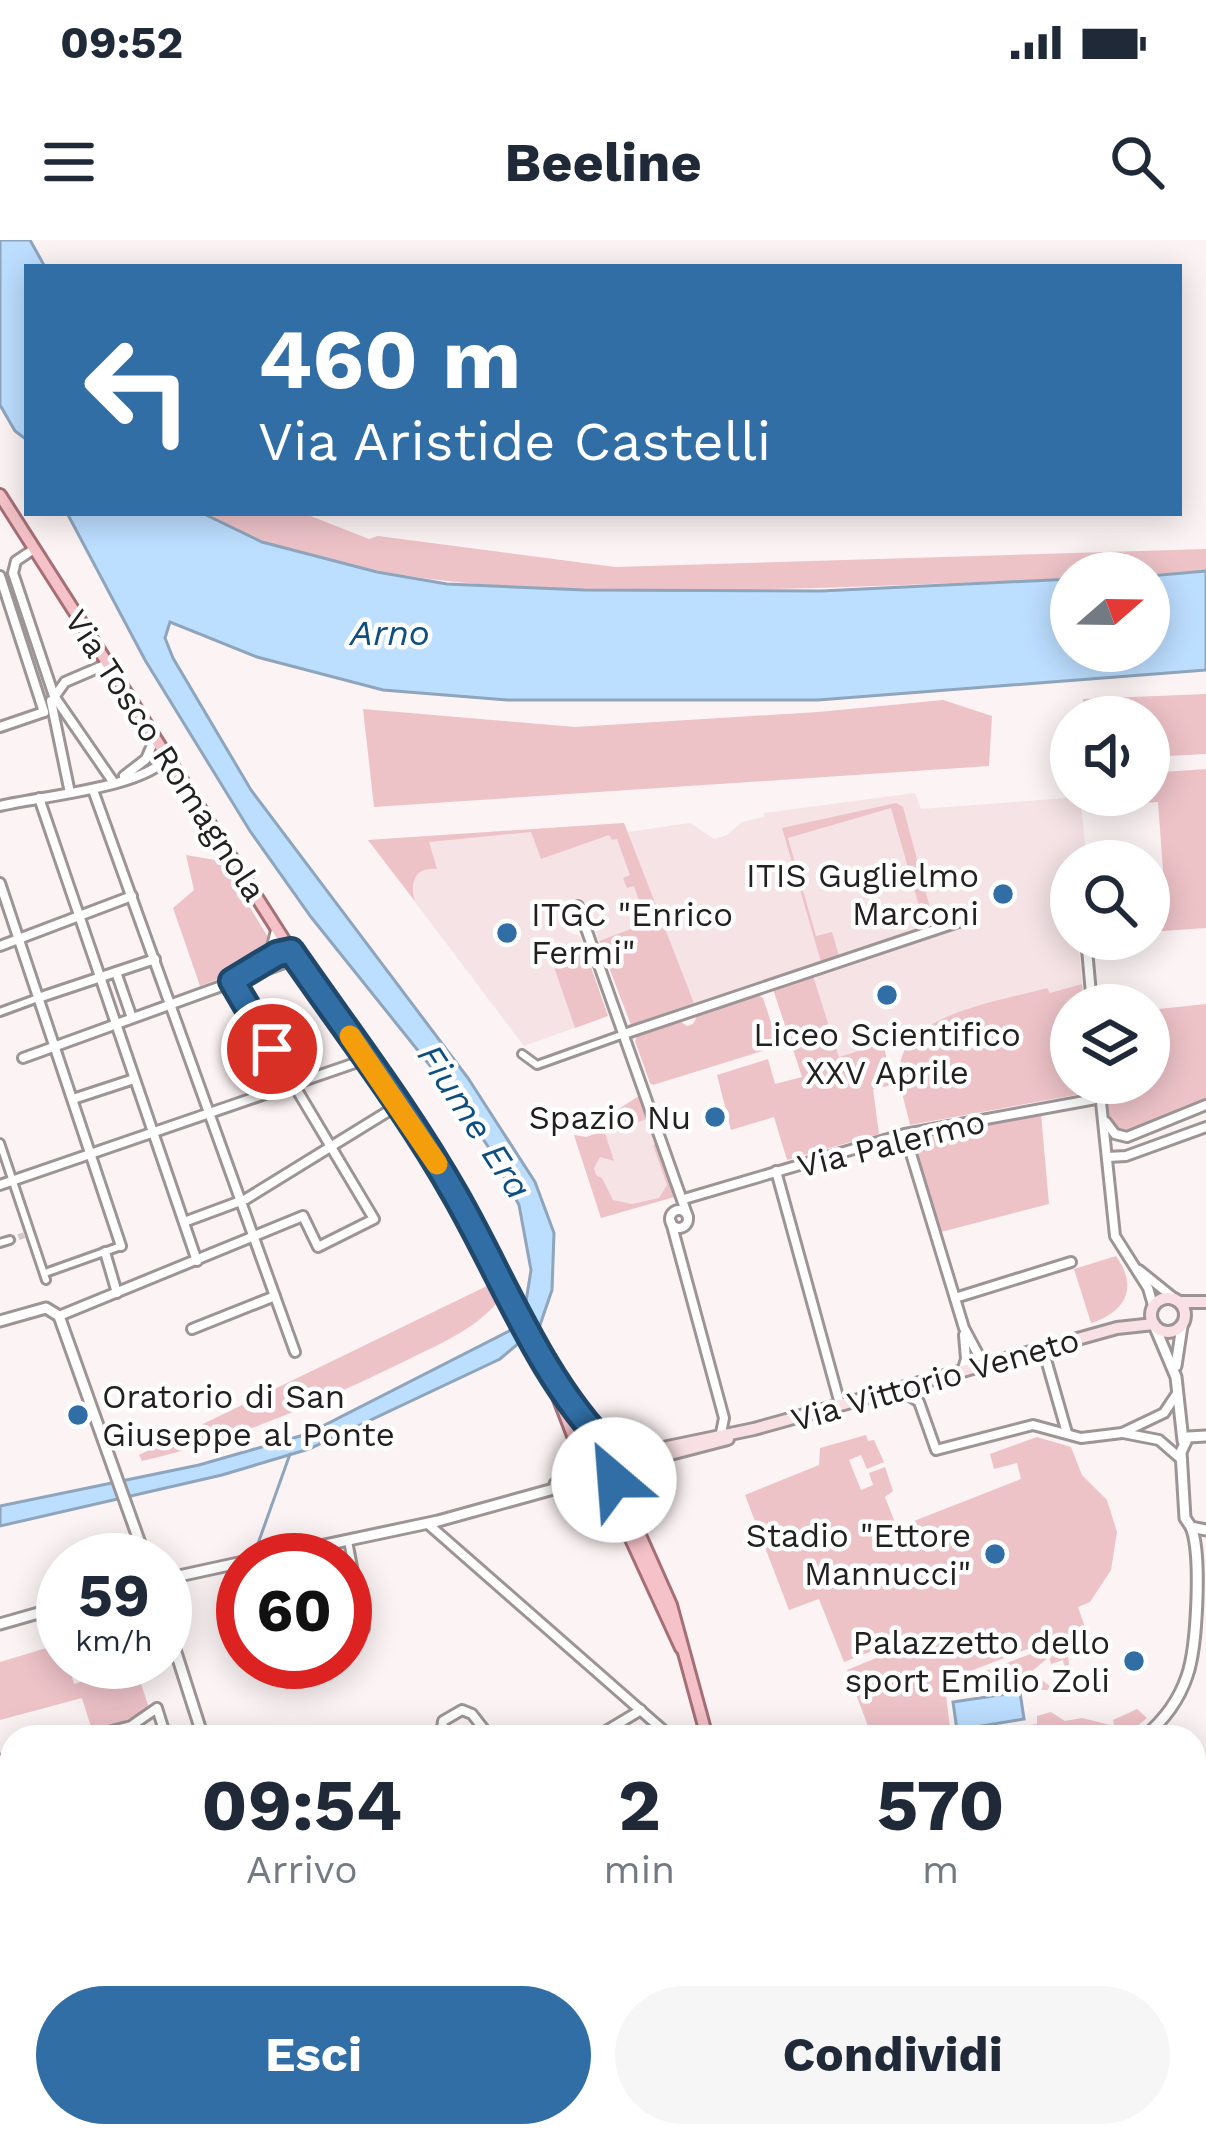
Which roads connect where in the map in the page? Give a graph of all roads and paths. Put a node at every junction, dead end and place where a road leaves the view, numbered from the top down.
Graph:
1 (0, 495) edge
2 (34, 549) junction
3 (0, 576) edge
4 (5, 603) edge
5 (108, 664) junction
6 (53, 698) junction
7 (44, 712) junction
8 (0, 727) edge
9 (155, 736) junction
10 (167, 755) junction
11 (141, 764) junction
12 (177, 772) junction
13 (136, 776) junction
14 (116, 782) junction
15 (93, 790) junction
16 (70, 793) junction
17 (39, 798) junction
18 (0, 806) edge
19 (0, 884) edge
20 (132, 896) junction
21 (578, 906) dead end
22 (78, 915) junction
23 (973, 917) dead end
24 (275, 925) junction
25 (18, 939) junction
26 (0, 946) edge
27 (291, 951) junction
28 (154, 958) junction
29 (262, 962) junction
30 (273, 967) junction
31 (116, 972) junction
32 (307, 974) junction
33 (244, 976) junction
34 (99, 979) junction
35 (232, 981) junction
36 (38, 998) junction
37 (171, 1004) junction
38 (0, 1012) edge
39 (132, 1018) junction
40 (115, 1024) junction
41 (624, 1034) junction
42 (55, 1046) junction
43 (522, 1054) dead end
44 (23, 1058) dead end
45 (358, 1062) dead end
46 (134, 1078) junction
47 (294, 1084) junction
48 (73, 1100) junction
49 (1068, 1104) edge
50 (1101, 1104) edge
51 (1206, 1106) edge
52 (387, 1112) dead end
53 (208, 1114) junction
54 (1102, 1114) junction
55 (1206, 1126) edge
56 (154, 1133) junction
57 (905, 1134) junction
58 (1133, 1136) junction
59 (0, 1143) edge
60 (331, 1148) junction
61 (1106, 1154) junction
62 (92, 1155) junction
63 (1126, 1156) junction
64 (776, 1171) junction
65 (13, 1181) junction
66 (1108, 1181) junction
67 (0, 1186) edge
68 (684, 1199) junction
69 (240, 1202) junction
70 (676, 1211) junction
71 (688, 1216) junction
72 (184, 1222) junction
73 (671, 1222) junction
74 (253, 1238) junction
75 (10, 1240) dead end
76 (0, 1243) edge
77 (121, 1246) joint
78 (106, 1252) junction
79 (197, 1261) junction
80 (1071, 1262) dead end
81 (1134, 1267) junction
82 (117, 1293) junction
83 (275, 1296) junction
84 (955, 1298) junction
85 (1178, 1300) junction
86 (1206, 1304) edge
87 (1153, 1307) junction
88 (59, 1316) junction
89 (0, 1321) edge
90 (1183, 1323) junction
91 (1154, 1325) junction
92 (964, 1328) junction
93 (1117, 1328) junction
94 (192, 1329) dead end
95 (1043, 1349) junction
96 (295, 1352) dead end
97 (546, 1361) junction
98 (998, 1361) junction
99 (962, 1372) junction
100 (1176, 1377) junction
101 (898, 1390) junction
102 (1179, 1394) junction
103 (841, 1406) junction
104 (754, 1429) junction
105 (721, 1433) junction
106 (1122, 1433) junction
107 (1067, 1435) junction
108 (1206, 1436) edge
109 (604, 1443) junction
110 (1183, 1443) junction
111 (579, 1456) junction
112 (1181, 1460) junction
113 (609, 1466) junction
114 (594, 1473) junction
115 (544, 1489) junction
116 (427, 1524) junction
117 (1190, 1527) junction
118 (1206, 1532) edge
119 (137, 1533) edge
120 (372, 1535) edge
121 (1198, 1562) junction
122 (36, 1613) edge
123 (0, 1624) edge
124 (681, 1648) junction
125 (188, 1689) edge
126 (641, 1710) junction
127 (135, 1725) edge
128 (162, 1725) edge
129 (199, 1725) edge
130 (442, 1725) edge
131 (481, 1725) edge
132 (622, 1725) edge
133 (658, 1725) edge
134 (702, 1725) edge
135 (1156, 1725) edge

1 - 2 main road, Via Tosco Romagnola
2 - 5 main road, Via Tosco Romagnola
2 - 6 street
3 - 4 street
4 - 7 street
5 - 6 street
5 - 9 main road, Via Tosco Romagnola
6 - 7 street
6 - 14 street
6 - 16 street
7 - 8 street
9 - 10 main road, Via Tosco Romagnola
9 - 11 street
10 - 11 street
10 - 12 main road, Via Tosco Romagnola
10 - 13 street
11 - 14 street
12 - 13 street
12 - 24 main road, Via Tosco Romagnola
13 - 14 street
14 - 15 street
15 - 16 street
15 - 20 street
16 - 17 street
17 - 18 street
17 - 22 street
19 - 25 street
20 - 22 street
20 - 28 street
21 - 41 street
22 - 25 street
22 - 34 street
23 - 41 street
24 - 27 main road, Via Tosco Romagnola
24 - 29 street
25 - 26 street
25 - 36 street
27 - 29 street
27 - 30 street
27 - 32 main road, Via Tosco Romagnola
28 - 31 street
28 - 37 street
29 - 33 street
30 - 32 street
30 - 33 street
31 - 34 street
31 - 39 street
32 - 97 main road, Via Tosco Romagnola
33 - 35 street
34 - 36 street
34 - 40 street
35 - 37 street
35 - 47 street
36 - 38 street
36 - 42 street
37 - 39 street
37 - 53 street
39 - 40 street
40 - 42 street
40 - 46 street
41 - 43 street
41 - 68 street
42 - 44 street
42 - 48 street
45 - 47 street
46 - 48 street
46 - 56 street
47 - 53 street
47 - 60 street
48 - 62 street
49 - 57 street, Via Palermo
50 - 54 street
51 - 58 street
52 - 60 street
53 - 56 street
53 - 69 street
54 - 58 street
54 - 61 street
55 - 63 street
56 - 62 street
56 - 72 street
57 - 64 street, Via Palermo
57 - 84 street
58 - 61 street
59 - 65 street
60 - 69 street
60 - 74 street
61 - 63 street
61 - 66 street
62 - 65 street
62 - 77 street
63 - 66 street
64 - 68 street, Via Palermo
64 - 103 street
65 - 67 street
65 - 78 street
66 - 81 street
68 - 70 street
68 - 71 street
69 - 72 street
69 - 74 street
70 - 71 street
70 - 73 street
71 - 73 street
72 - 79 street
73 - 105 street
74 - 79 street
74 - 83 street
75 - 76 street
77 - 78 street
78 - 82 street
79 - 82 street
80 - 84 street
81 - 85 street
81 - 87 street
82 - 88 street
83 - 94 street
83 - 96 street
84 - 92 street
85 - 86 main road
85 - 87 main road
85 - 90 main road
86 - 90 main road
87 - 91 main road
87 - 93 main road, Via Vittorio Veneto
88 - 89 street
88 - 119 street
90 - 91 main road
90 - 100 street
91 - 93 main road, Via Vittorio Veneto
91 - 100 street
92 - 98 street
92 - 99 street
93 - 95 main road, Via Vittorio Veneto
95 - 98 main road, Via Vittorio Veneto
95 - 107 street
97 - 109 main road, Via Tosco Romagnola
97 - 111 main road
98 - 99 main road, Via Vittorio Veneto
99 - 101 main road, Via Vittorio Veneto
100 - 102 street
101 - 103 main road, Via Vittorio Veneto
101 - 107 street
102 - 106 street
102 - 108 street
102 - 110 street
103 - 104 main road, Via Vittorio Veneto
104 - 105 main road, Via Vittorio Veneto
104 - 113 main road, Via Vittorio Veneto
105 - 109 main road, Via Vittorio Veneto
106 - 107 street
106 - 112 street
108 - 110 street
109 - 111 main road
109 - 113 main road
110 - 112 street
111 - 114 main road
111 - 115 street
112 - 117 street
113 - 114 main road
113 - 124 main road
114 - 115 street
114 - 124 main road
115 - 116 street
116 - 120 street
116 - 126 street
117 - 118 street
117 - 121 street
118 - 121 street
121 - 135 street
122 - 123 street
124 - 134 main road
125 - 129 street
126 - 132 street
126 - 133 street
127 - 128 street
130 - 131 street

